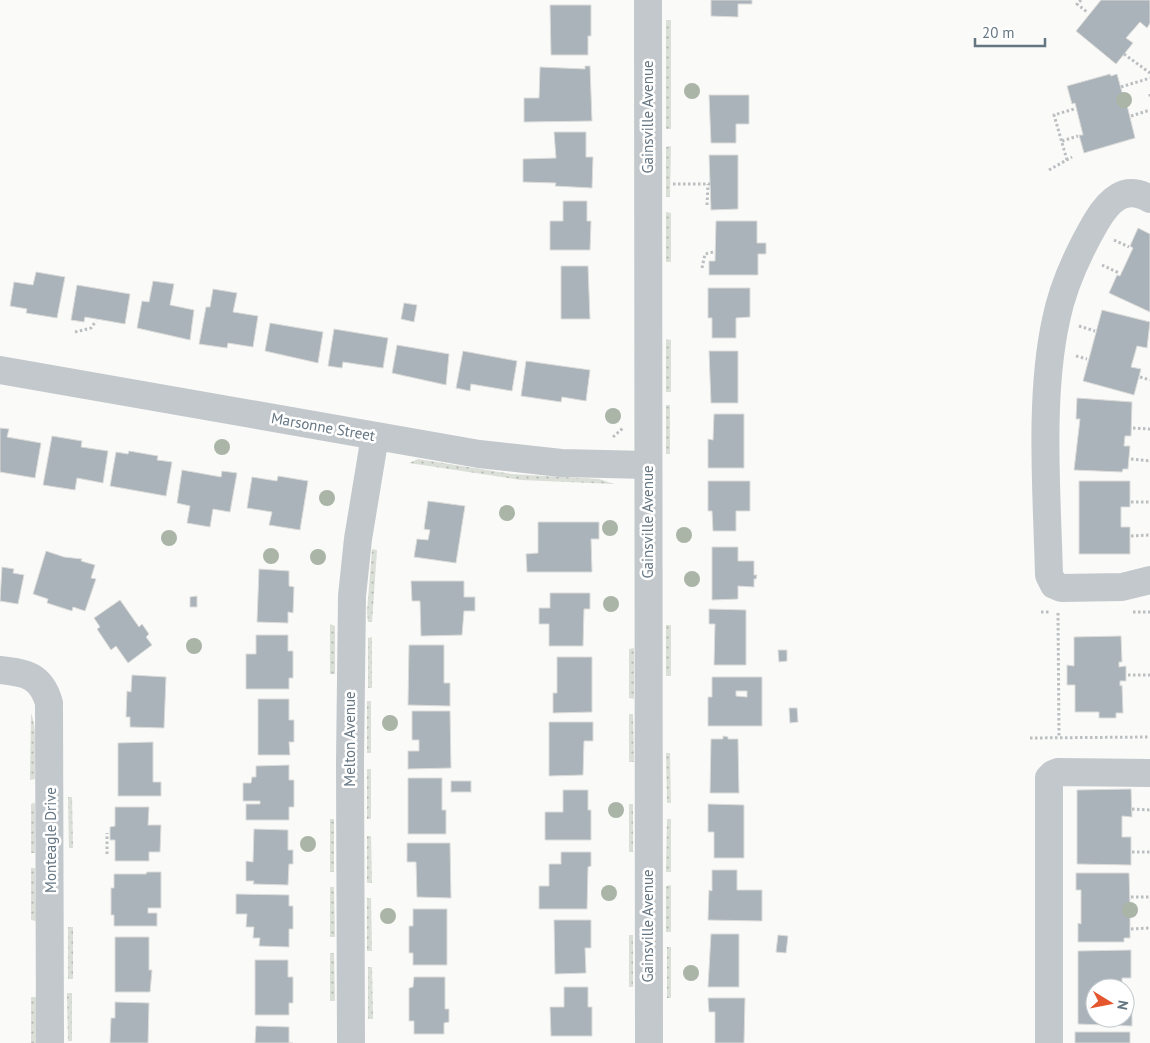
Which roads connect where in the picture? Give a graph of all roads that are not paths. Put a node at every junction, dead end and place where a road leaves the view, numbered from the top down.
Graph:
1 (648, 0) edge
2 (1150, 199) edge
3 (0, 370) edge
4 (375, 436) junction
5 (648, 465) junction
6 (1150, 580) edge
7 (0, 670) edge
8 (1150, 773) edge
9 (50, 1043) edge
10 (351, 1043) edge
11 (649, 1043) edge
12 (1049, 1043) edge

1 - 5 street, Gainsville Avenue
2 - 6 street
3 - 4 street, Marsonne Street
4 - 5 street, Marsonne Street
4 - 10 street, Melton Avenue
5 - 11 street, Gainsville Avenue
7 - 9 street, Monteagle Drive
8 - 12 street

